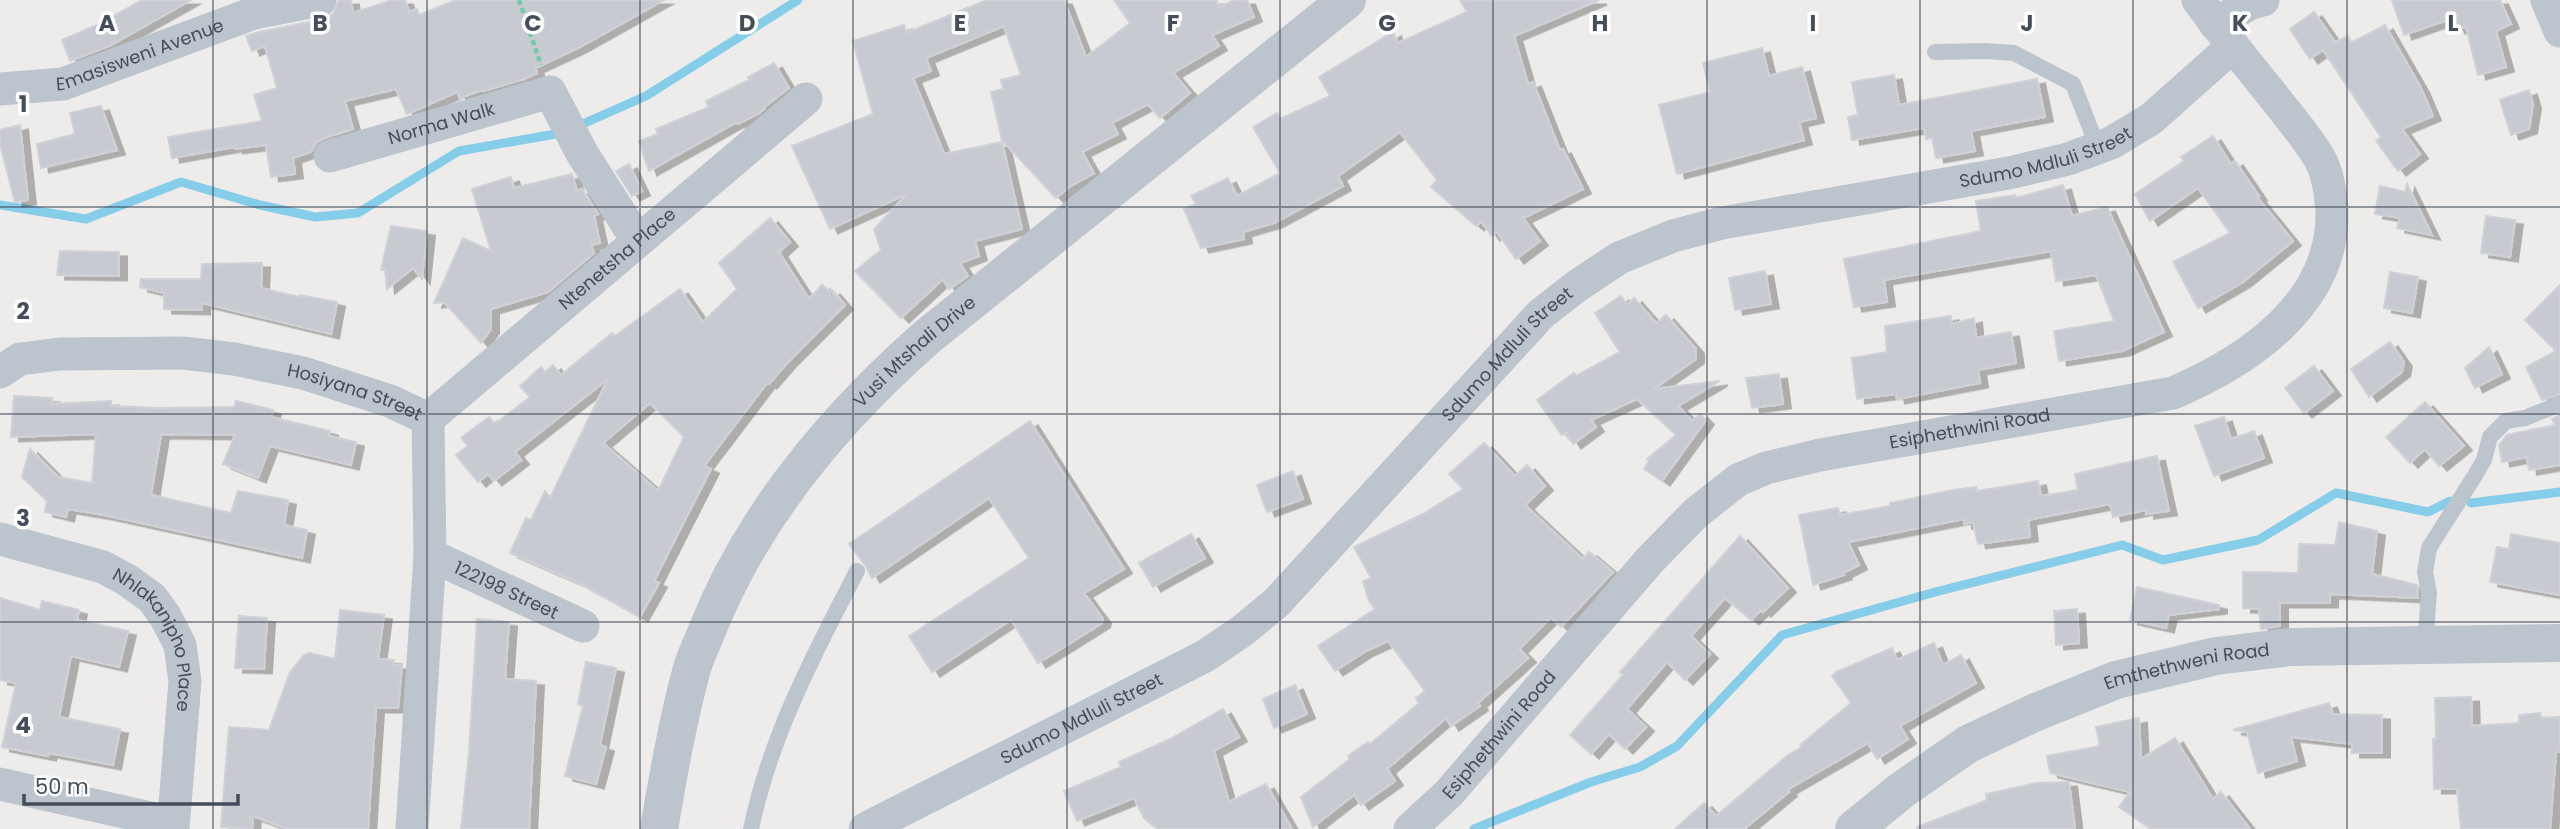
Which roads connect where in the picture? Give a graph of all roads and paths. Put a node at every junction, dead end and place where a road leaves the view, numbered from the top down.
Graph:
1 (320, 0) edge
2 (519, 0) edge
3 (1346, 0) edge
4 (2263, 0) edge
5 (2547, 0) edge
6 (2215, 23) edge
7 (2560, 31) edge
8 (1935, 52) dead end
9 (0, 89) edge
10 (550, 92) junction
11 (806, 99) dead end
12 (2098, 148) junction
13 (330, 156) dead end
14 (637, 240) junction
15 (0, 372) edge
16 (2560, 404) edge
17 (428, 419) junction
18 (0, 539) edge
19 (430, 555) junction
20 (856, 571) dead end
21 (583, 626) dead end
22 (2560, 643) edge
23 (2425, 645) junction
24 (0, 785) edge
25 (173, 826) edge
26 (412, 829) edge
27 (659, 829) edge
28 (751, 829) edge
29 (865, 829) edge
30 (1410, 829) edge
31 (1854, 829) edge

1 - 9 street, Emasisweni Avenue
2 - 10 path
3 - 27 street, Vusi Mtshali Drive
4 - 6 street, Sdumo Mdluli Street
5 - 7 street
6 - 12 street, Sdumo Mdluli Street
6 - 30 street, Esiphethwini Road
8 - 12 lane
10 - 13 street, Norma Walk
10 - 14 street
11 - 14 street, Ntenetsha Place
12 - 29 street, Sdumo Mdluli Street
14 - 17 street, Ntenetsha Place
15 - 17 street, Hosiyana Street
16 - 23 lane
17 - 19 street, Hosiyana Street
18 - 25 street, Nhlakanipho Place
19 - 21 street, 122198 Street
19 - 26 street, Hosiyana Street
20 - 28 lane
22 - 23 street, Emthethweni Road
23 - 31 street, Emthethweni Road
24 - 25 street

